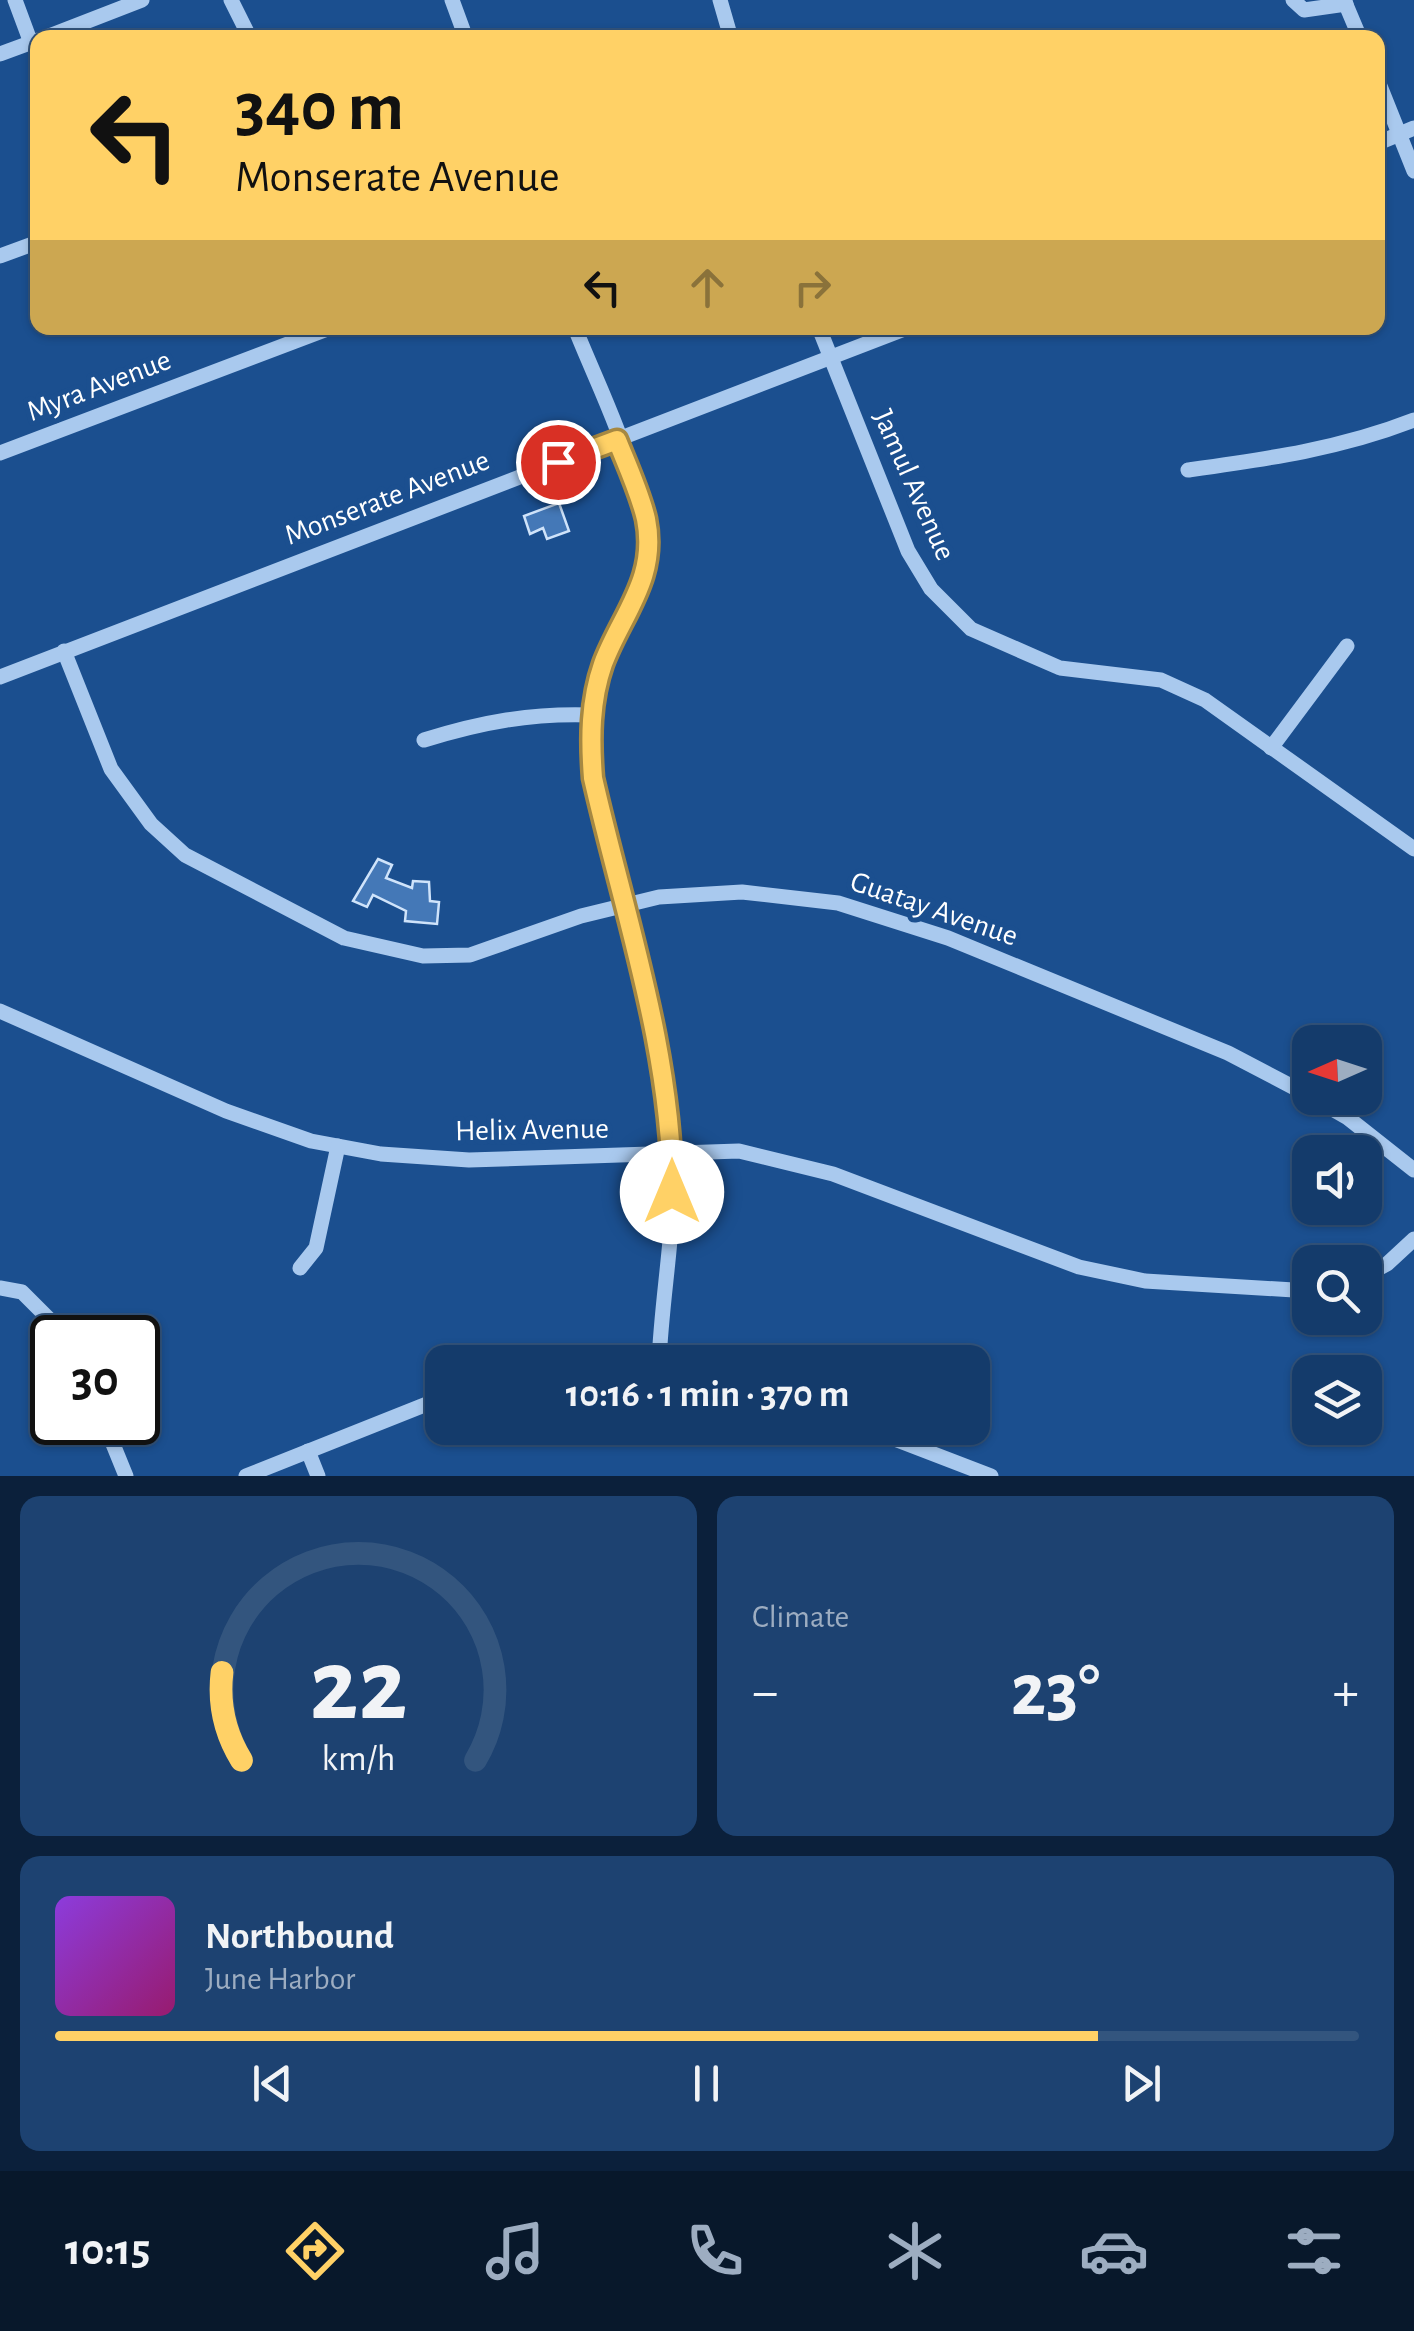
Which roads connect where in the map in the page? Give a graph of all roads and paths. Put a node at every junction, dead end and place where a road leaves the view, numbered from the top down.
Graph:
1 (14, 0) edge
2 (142, 0) edge
3 (231, 0) edge
4 (452, 0) edge
5 (720, 0) edge
6 (1293, 0) edge
7 (1345, 2) edge
8 (32, 30) edge
9 (64, 30) edge
10 (246, 30) edge
11 (463, 30) edge
12 (729, 30) edge
13 (1357, 30) edge
14 (30, 43) edge
15 (0, 54) edge
16 (1385, 93) edge
17 (1407, 132) edge
18 (1414, 171) edge
19 (30, 245) edge
20 (0, 256) edge
21 (311, 335) edge
22 (577, 335) edge
23 (822, 335) edge
24 (889, 335) edge
25 (830, 358) junction
26 (1414, 420) edge
27 (617, 440) junction
28 (0, 452) edge
29 (1188, 470) dead end
30 (1348, 646) dead end
31 (64, 651) junction
32 (0, 677) edge
33 (591, 715) junction
34 (424, 740) dead end
35 (1271, 748) junction
36 (1414, 849) edge
37 (624, 904) junction
38 (0, 1011) edge
39 (1292, 1086) edge
40 (1343, 1115) edge
41 (338, 1146) junction
42 (673, 1154) junction
43 (1414, 1170) edge
44 (1414, 1238) edge
45 (1382, 1267) edge
46 (300, 1268) dead end
47 (0, 1288) edge
48 (1292, 1290) edge
49 (45, 1315) edge
50 (661, 1345) edge
51 (425, 1405) edge
52 (113, 1445) edge
53 (911, 1445) edge
54 (308, 1451) junction
55 (126, 1476) edge
56 (246, 1476) edge
57 (318, 1476) edge
58 (992, 1476) edge

1 - 8 street
2 - 9 street
3 - 10 street
4 - 11 street
5 - 12 street
6 - 7 street
7 - 13 street
14 - 15 street
16 - 17 street
17 - 18 street
19 - 20 street
21 - 28 street, Myra Avenue
22 - 27 street
23 - 25 street, Jamul Avenue
24 - 25 street, Monserate Avenue
25 - 27 street, Monserate Avenue
25 - 35 street, Jamul Avenue
26 - 29 street
27 - 31 street, Monserate Avenue
27 - 33 street
30 - 35 street
31 - 32 street, Monserate Avenue
31 - 37 street, Guatay Avenue
33 - 34 street
33 - 37 street
35 - 36 street, Jamul Avenue
37 - 39 street, Guatay Avenue
37 - 42 street
38 - 41 street, Helix Avenue
40 - 43 street, Guatay Avenue
41 - 42 street, Helix Avenue
41 - 46 street
42 - 48 street, Helix Avenue
42 - 50 street
44 - 45 street
47 - 49 street
51 - 54 street
52 - 55 street
53 - 58 street
54 - 56 street
54 - 57 street

